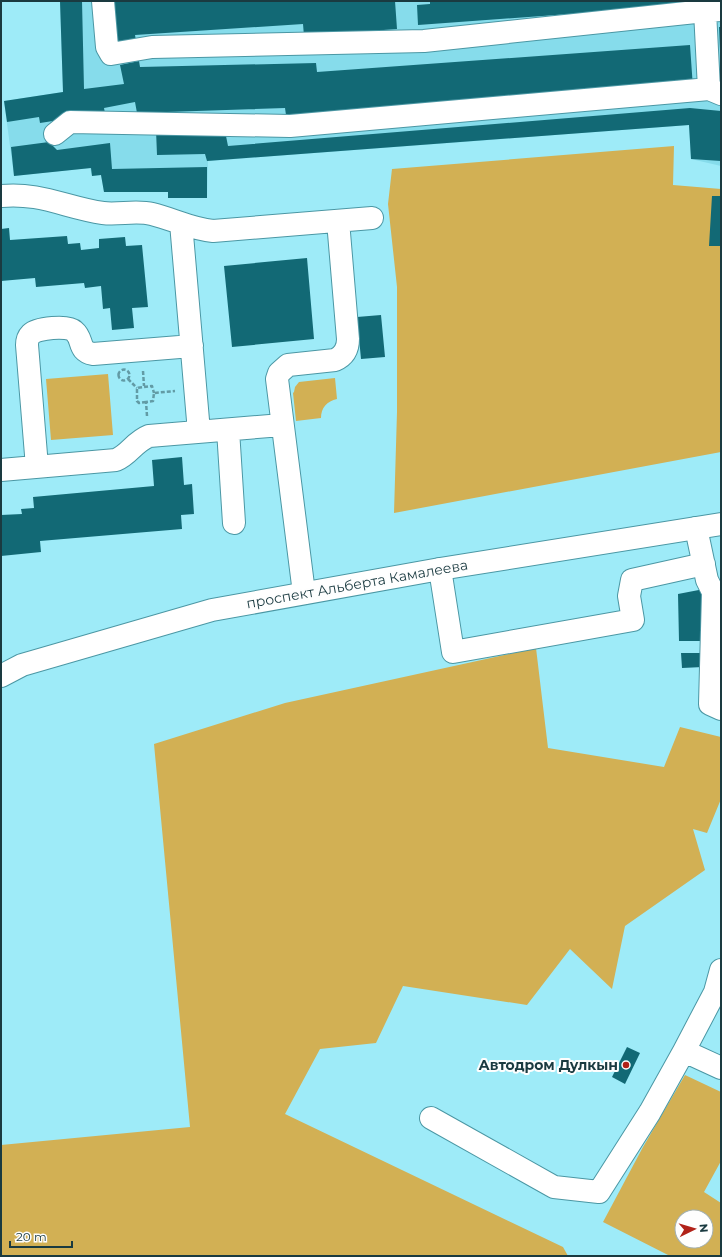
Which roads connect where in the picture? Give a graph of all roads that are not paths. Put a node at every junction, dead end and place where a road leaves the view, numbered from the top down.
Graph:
1 (103, 1) edge
2 (713, 11) edge
3 (715, 92) edge
4 (55, 134) dead end
5 (1, 196) edge
6 (372, 218) dead end
7 (338, 220) junction
8 (181, 223) junction
9 (192, 346) junction
10 (282, 425) junction
11 (228, 430) junction
12 (199, 432) junction
13 (37, 467) junction
14 (1, 470) edge
15 (234, 523) dead end
16 (721, 524) edge
17 (696, 528) junction
18 (704, 564) junction
19 (440, 569) junction
20 (304, 593) junction
21 (1, 676) edge
22 (721, 709) edge
23 (721, 970) edge
24 (718, 993) edge
25 (684, 1051) junction
26 (721, 1068) edge
27 (431, 1118) dead end

1 - 2 main road
2 - 3 main road
3 - 4 main road
5 - 8 main road
6 - 7 main road
7 - 8 main road
7 - 10 main road
8 - 9 main road
9 - 12 main road
9 - 13 main road
10 - 11 main road
10 - 20 main road
11 - 12 main road
11 - 15 main road
12 - 13 main road
13 - 14 main road
16 - 17 main road, проспект Альберта Камалеева
17 - 18 main road
17 - 19 main road, проспект Альберта Камалеева
18 - 19 main road
18 - 22 main road
19 - 20 main road, проспект Альберта Камалеева
20 - 21 main road, проспект Альберта Камалеева
23 - 24 main road
24 - 25 main road
25 - 26 main road
25 - 27 main road

